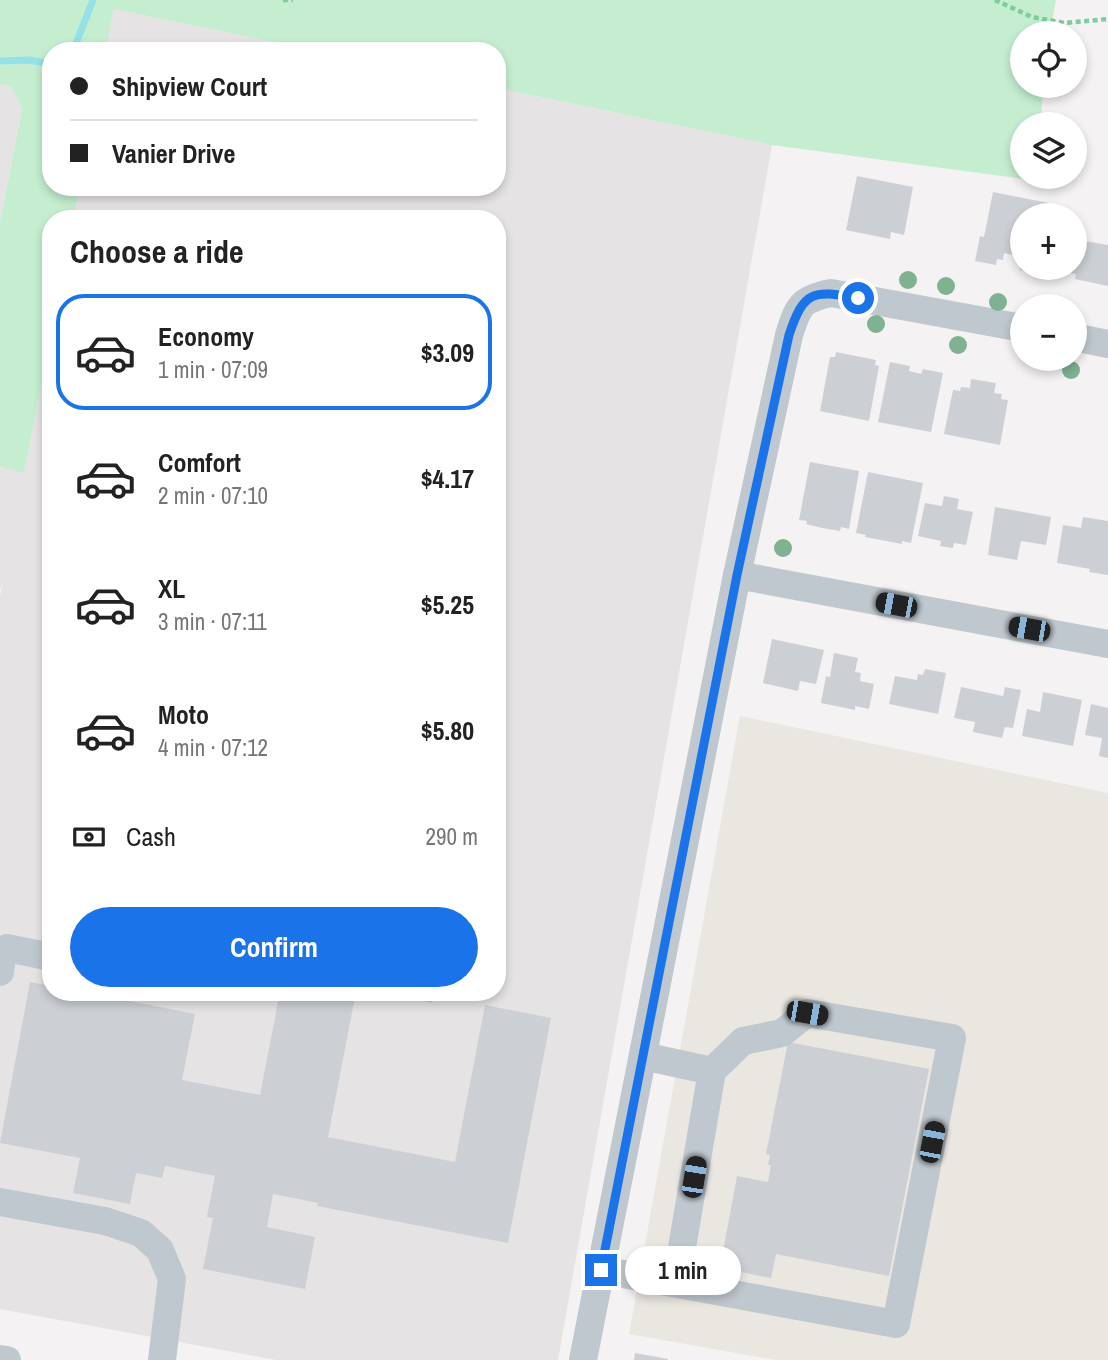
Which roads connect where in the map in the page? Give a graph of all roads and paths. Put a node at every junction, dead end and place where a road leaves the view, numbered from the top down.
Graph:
1 (283, 0) edge
2 (293, 0) edge
3 (995, 0) edge
4 (1108, 19) edge
5 (1010, 326) edge
6 (1087, 340) edge
7 (1108, 344) edge
8 (737, 575) junction
9 (1108, 643) edge
10 (42, 955) edge
11 (0, 972) edge
12 (643, 1056) junction
13 (712, 1071) junction
14 (0, 1202) edge
15 (601, 1270) junction
16 (676, 1283) junction
17 (0, 1359) edge
18 (6, 1360) edge
19 (162, 1360) edge
20 (583, 1360) edge

1 - 2 path
3 - 4 path
5 - 8 street
6 - 7 street
8 - 9 street
8 - 12 street
10 - 11 street
12 - 13 street
12 - 15 street
13 - 16 street
13 - 16 street
14 - 19 street
15 - 16 street
15 - 20 street
17 - 18 street

